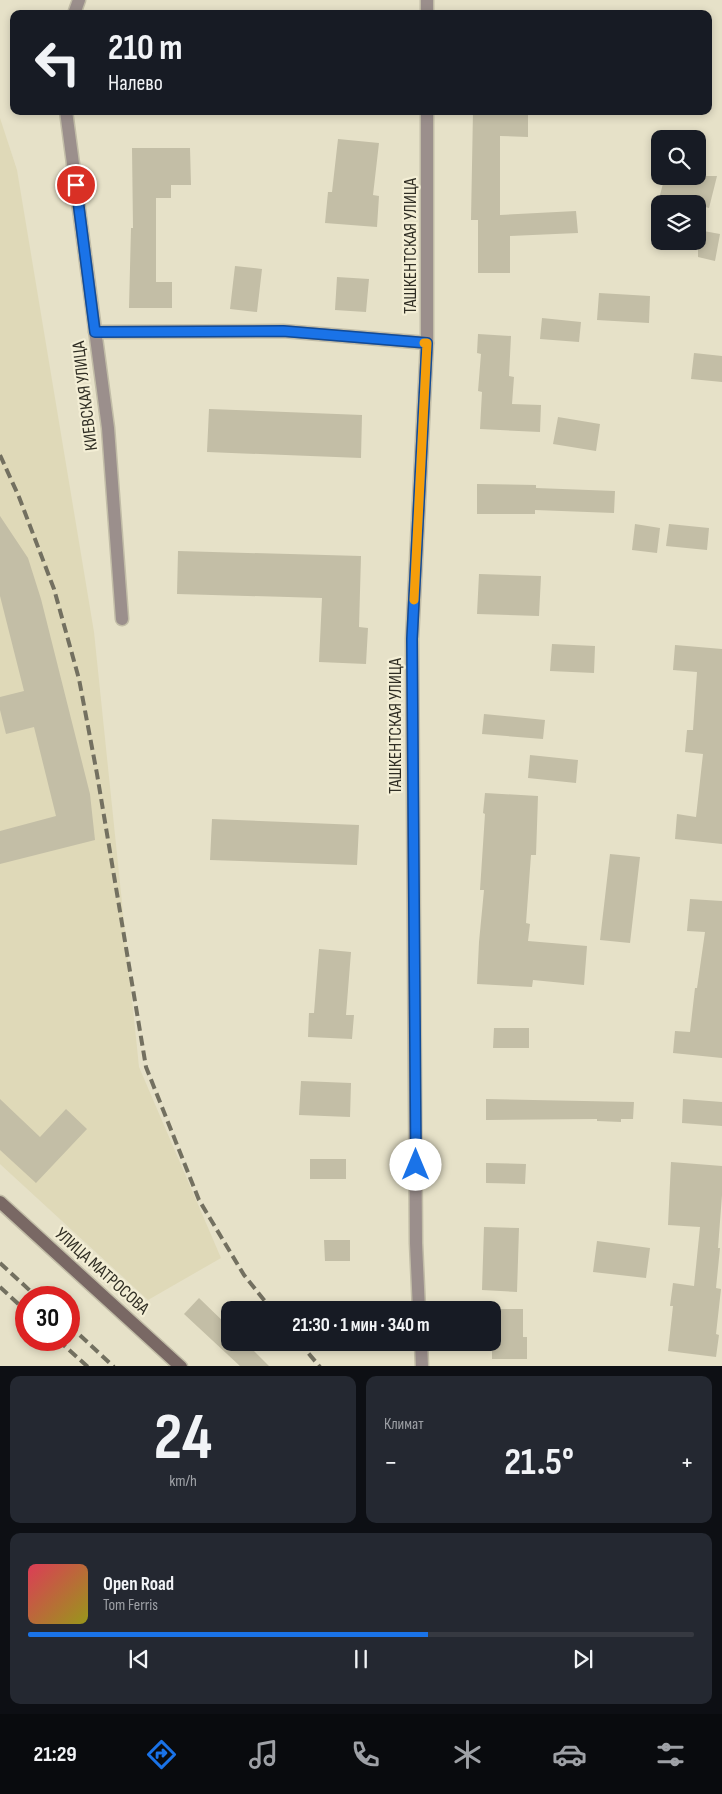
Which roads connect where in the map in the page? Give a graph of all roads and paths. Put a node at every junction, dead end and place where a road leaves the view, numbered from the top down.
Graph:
1 (67, 115) edge
2 (427, 115) edge
3 (95, 332) junction
4 (427, 343) junction
5 (122, 619) dead end
6 (0, 1202) edge
7 (419, 1301) edge
8 (421, 1351) edge
9 (180, 1366) edge
10 (422, 1366) edge

1 - 3 street, КИЕВСКАЯ УЛИЦА
2 - 4 street, ТАШКЕНТСКАЯ УЛИЦА
3 - 4 street
3 - 5 street, КИЕВСКАЯ УЛИЦА
4 - 7 street, ТАШКЕНТСКАЯ УЛИЦА
6 - 9 street, УЛИЦА МАТРОСОВА
8 - 10 street

